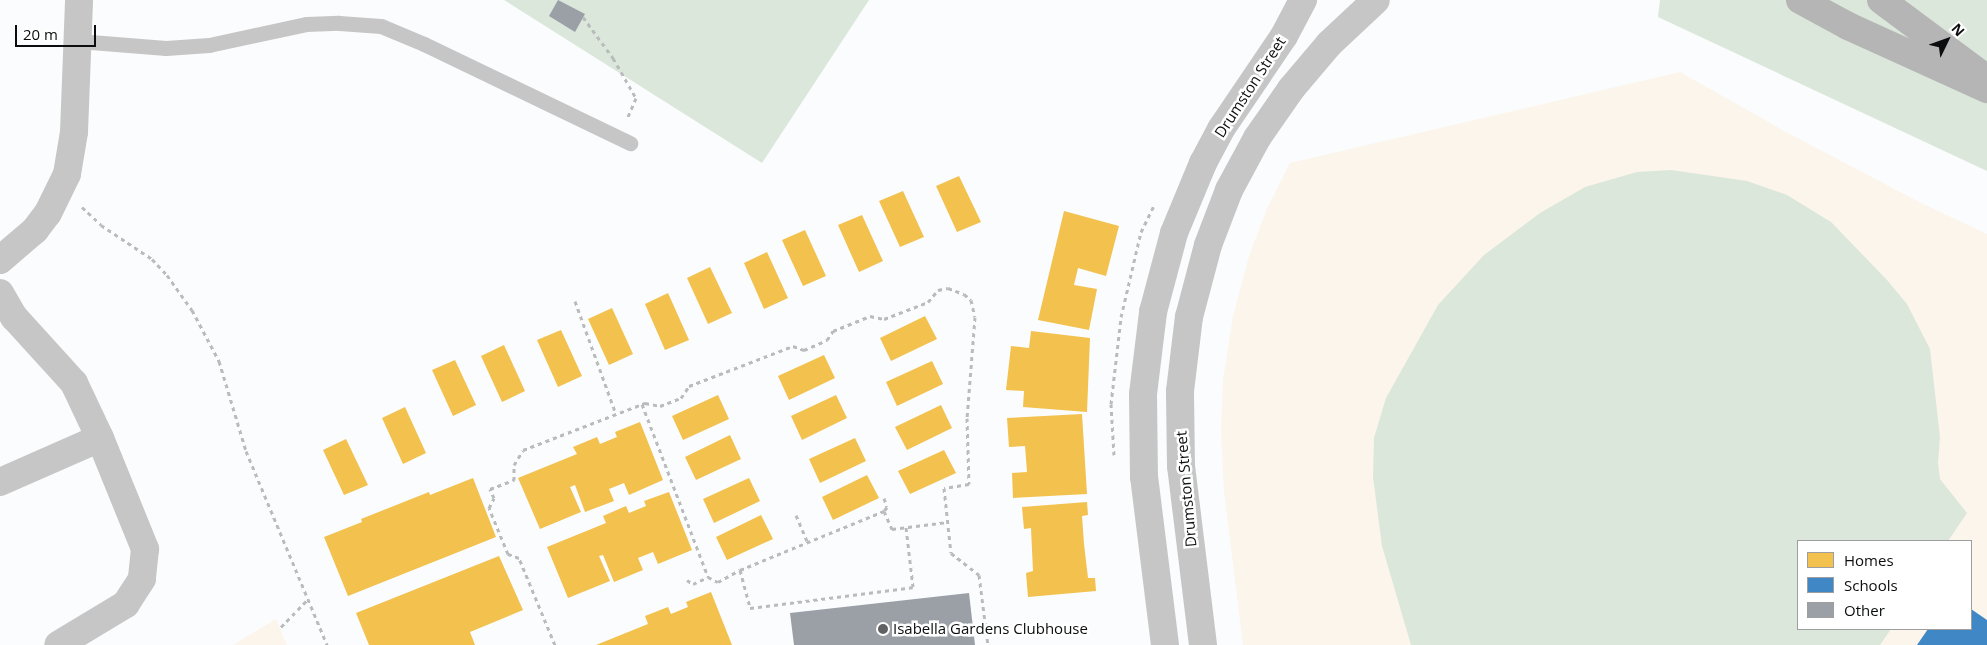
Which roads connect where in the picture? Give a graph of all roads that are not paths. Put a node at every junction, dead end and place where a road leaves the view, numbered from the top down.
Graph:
1 (79, 0) edge
2 (1303, 0) edge
3 (1376, 0) edge
4 (1800, 0) edge
5 (1881, 0) edge
6 (78, 41) junction
7 (1987, 79) edge
8 (1987, 89) edge
9 (625, 140) road end
10 (0, 260) edge
11 (0, 293) edge
12 (100, 438) junction
13 (0, 482) edge
14 (58, 645) edge
15 (1165, 645) edge
16 (1203, 645) edge

1 - 6 street
2 - 15 street, Drumston Street
3 - 16 street, Drumston Street
4 - 8 main road
5 - 7 main road
6 - 9 lane
6 - 10 street
11 - 12 street
12 - 13 street
12 - 14 street

